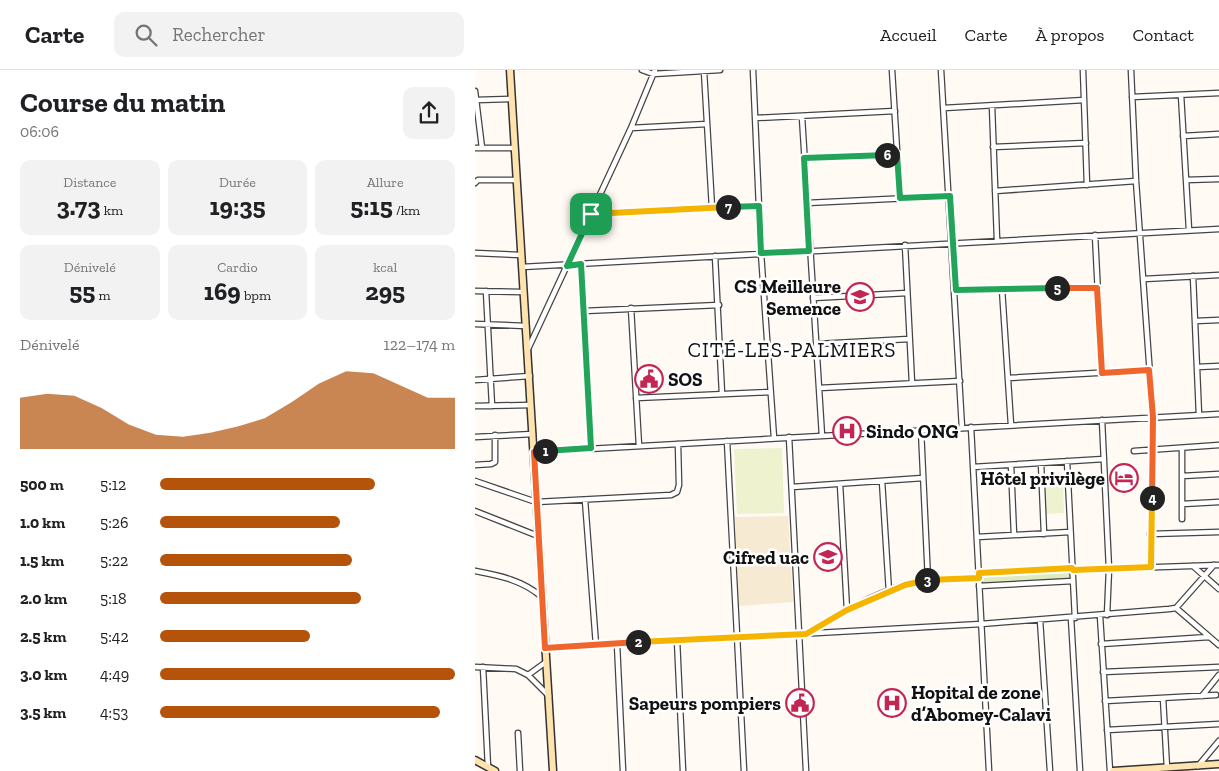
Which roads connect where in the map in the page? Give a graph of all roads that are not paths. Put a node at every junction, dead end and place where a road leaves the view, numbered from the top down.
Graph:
1 (511, 70) edge
2 (642, 70) edge
3 (707, 70) edge
4 (720, 70) edge
5 (753, 70) edge
6 (892, 70) edge
7 (941, 70) edge
8 (1083, 70) edge
9 (1131, 70) edge
10 (654, 72) edge
11 (475, 91) edge
12 (1219, 93) edge
13 (1181, 95) junction
14 (1132, 97) junction
15 (512, 99) junction
16 (476, 100) edge
17 (1085, 100) junction
18 (992, 106) junction
19 (944, 108) junction
20 (895, 110) junction
21 (801, 117) junction
22 (755, 118) junction
23 (707, 124) junction
24 (631, 128) junction
25 (1219, 134) edge
26 (1183, 136) junction
27 (1086, 143) junction
28 (993, 147) junction
29 (475, 148) edge
30 (482, 148) junction
31 (515, 148) junction
32 (897, 154) junction
33 (804, 158) junction
34 (1219, 179) edge
35 (517, 180) junction
36 (1186, 180) junction
37 (1136, 181) junction
38 (475, 183) edge
39 (1087, 185) junction
40 (995, 191) junction
41 (950, 196) junction
42 (900, 198) junction
43 (807, 203) junction
44 (759, 206) junction
45 (712, 208) junction
46 (591, 214) junction
47 (1219, 229) edge
48 (1189, 230) junction
49 (1141, 233) junction
50 (1095, 235) junction
51 (997, 240) junction
52 (953, 243) junction
53 (905, 245) junction
54 (809, 251) junction
55 (475, 253) edge
56 (761, 253) junction
57 (521, 254) junction
58 (715, 256) junction
59 (581, 264) junction
60 (567, 266) junction
61 (522, 267) junction
62 (1219, 275) edge
63 (1193, 276) junction
64 (1144, 279) junction
65 (1097, 288) junction
66 (1003, 289) junction
67 (956, 290) junction
68 (475, 291) edge
69 (486, 291) junction
70 (523, 292) junction
71 (907, 292) junction
72 (813, 298) junction
73 (719, 305) junction
74 (631, 308) junction
75 (584, 311) junction
76 (1219, 320) edge
77 (1195, 321) junction
78 (475, 324) edge
79 (489, 325) junction
80 (527, 326) junction
81 (909, 339) junction
82 (817, 344) junction
83 (528, 349) junction
84 (1219, 366) edge
85 (1197, 367) junction
86 (1149, 370) junction
87 (1102, 373) junction
88 (530, 376) junction
89 (1008, 378) junction
90 (490, 379) junction
91 (475, 380) edge
92 (960, 381) junction
93 (912, 383) junction
94 (819, 388) junction
95 (771, 392) junction
96 (722, 394) junction
97 (636, 398) junction
98 (475, 406) edge
99 (492, 406) junction
100 (531, 406) junction
101 (1219, 414) edge
102 (1199, 415) junction
103 (1153, 417) junction
104 (1102, 420) junction
105 (1011, 425) junction
106 (971, 427) junction
107 (963, 428) junction
108 (921, 430) junction
109 (533, 434) junction
110 (495, 435) junction
111 (822, 436) junction
112 (475, 437) edge
113 (774, 438) junction
114 (789, 438) junction
115 (727, 441) junction
116 (678, 444) junction
117 (639, 446) junction
118 (1219, 446) edge
119 (591, 448) junction
120 (1182, 448) junction
121 (1153, 449) junction
122 (1134, 450) dead end
123 (534, 452) junction
124 (1104, 459) junction
125 (1067, 462) junction
126 (1040, 463) junction
127 (475, 465) edge
128 (1011, 465) junction
129 (973, 467) junction
130 (1219, 474) edge
131 (1182, 476) junction
132 (923, 478) junction
133 (475, 481) edge
134 (882, 481) junction
135 (840, 484) junction
136 (792, 487) junction
137 (585, 500) junction
138 (536, 502) junction
139 (1219, 502) edge
140 (1182, 504) junction
141 (475, 511) edge
142 (1182, 518) dead end
143 (1070, 532) junction
144 (1219, 532) edge
145 (1042, 533) junction
146 (1151, 534) junction
147 (1014, 535) junction
148 (538, 536) junction
149 (977, 537) junction
150 (1216, 565) edge
151 (1193, 566) junction
152 (1151, 567) junction
153 (1072, 569) junction
154 (1109, 569) junction
155 (475, 571) edge
156 (979, 575) junction
157 (1204, 576) junction
158 (927, 580) junction
159 (1073, 581) junction
160 (979, 586) junction
161 (1219, 589) edge
162 (889, 592) junction
163 (542, 598) junction
164 (1176, 608) junction
165 (847, 610) junction
166 (1107, 615) junction
167 (1100, 616) junction
168 (1073, 618) junction
169 (1040, 620) junction
170 (981, 624) junction
171 (799, 634) junction
172 (806, 634) junction
173 (1209, 637) junction
174 (737, 638) junction
175 (677, 640) junction
176 (617, 644) junction
177 (1101, 644) junction
178 (596, 645) junction
179 (1219, 645) edge
180 (545, 648) junction
181 (546, 662) junction
182 (475, 667) edge
183 (483, 667) junction
184 (1219, 667) edge
185 (1103, 672) junction
186 (1219, 675) edge
187 (527, 676) junction
188 (1208, 688) junction
189 (549, 696) junction
190 (1202, 696) junction
191 (1217, 696) edge
192 (1163, 698) junction
193 (1105, 701) junction
194 (1219, 724) edge
195 (1165, 727) junction
196 (1107, 730) junction
197 (518, 733) dead end
198 (1219, 741) edge
199 (475, 760) edge
200 (1219, 764) edge
201 (1198, 766) junction
202 (488, 767) junction
203 (1167, 768) junction
204 (1129, 770) edge
205 (495, 771) edge
206 (520, 771) edge
207 (553, 771) edge
208 (623, 771) edge
209 (683, 771) edge
210 (744, 771) edge
211 (806, 771) edge
212 (989, 771) edge
213 (1050, 771) edge
214 (1080, 771) edge
215 (1111, 771) edge

1 - 15 street
2 - 10 street
3 - 4 street
3 - 10 street
3 - 23 street
5 - 22 street
6 - 20 street
7 - 19 street
8 - 17 street
9 - 14 street
10 - 24 street
11 - 16 street
12 - 13 street
13 - 14 street
13 - 26 street
14 - 37 street
15 - 16 street
15 - 31 street
16 - 30 street
17 - 18 street
17 - 27 street
18 - 19 street
18 - 28 street
19 - 41 street
20 - 21 street
20 - 32 street
21 - 22 street
21 - 33 street
22 - 44 street
23 - 24 street
23 - 45 street
24 - 46 street
25 - 26 street
26 - 36 street
27 - 28 street
27 - 39 street
28 - 40 street
29 - 30 street
30 - 31 street
31 - 35 street
32 - 33 street
32 - 42 street
33 - 43 street
34 - 36 street
35 - 38 street
35 - 57 street
36 - 48 street
37 - 39 street
37 - 49 street
39 - 40 street
40 - 51 street
41 - 42 street
41 - 52 street
42 - 43 street
43 - 54 street
44 - 45 street
44 - 56 street
45 - 46 street
46 - 60 street
47 - 48 street
48 - 49 street
49 - 50 street
49 - 64 street
50 - 51 street
50 - 65 street
51 - 52 street
52 - 53 street
52 - 67 street
53 - 54 street
53 - 71 street
54 - 56 street
54 - 72 street
55 - 57 street
56 - 58 street
56 - 95 street
57 - 61 street
58 - 59 street
58 - 73 street
59 - 60 street
59 - 75 street
60 - 61 street
60 - 83 street
61 - 70 street
62 - 63 street
63 - 64 street
63 - 77 street
64 - 86 street
65 - 66 street
65 - 87 street
66 - 67 street
66 - 89 street
67 - 92 street
68 - 69 street
69 - 70 street
69 - 79 street
70 - 80 street
71 - 72 street
71 - 81 street
72 - 82 street
73 - 74 street
73 - 96 street
74 - 75 street
74 - 97 street
75 - 119 street
76 - 77 street
77 - 85 street
78 - 79 street
79 - 80 street
79 - 90 street
80 - 83 street
81 - 82 street
81 - 93 street
82 - 94 street
83 - 88 street
84 - 85 street
85 - 102 street
86 - 87 street
86 - 103 street
87 - 89 street
88 - 90 street
88 - 100 street
89 - 105 street
90 - 91 street
90 - 99 street
92 - 93 street
92 - 107 street
93 - 94 street
94 - 111 street
95 - 96 street
95 - 113 street
96 - 97 street
97 - 117 street
98 - 99 street
99 - 100 street
100 - 109 street
101 - 102 street
102 - 103 street
103 - 104 street
103 - 121 street
104 - 105 street
104 - 124 street
105 - 106 street
106 - 107 street
106 - 129 street
107 - 108 street
108 - 111 street
108 - 132 street
109 - 110 street
109 - 123 street
110 - 112 street
110 - 127 street
111 - 114 street
113 - 114 street
113 - 115 street
114 - 136 street
115 - 116 street
115 - 174 street
116 - 117 street
116 - 137 street
117 - 119 street
118 - 120 street
119 - 123 street
120 - 121 street
120 - 131 street
121 - 122 street
121 - 146 street
123 - 138 street
124 - 125 street
124 - 154 street
125 - 126 street
125 - 143 street
126 - 128 street
126 - 145 street
128 - 129 street
128 - 147 street
129 - 149 street
130 - 131 street
131 - 140 street
132 - 134 street
132 - 158 street
133 - 138 street
134 - 135 street
134 - 162 street
135 - 136 street
135 - 165 street
136 - 171 street
137 - 138 street
137 - 178 street
138 - 148 street
139 - 140 street
140 - 142 street
141 - 148 street
143 - 145 street
143 - 153 street
144 - 146 street
145 - 147 street
146 - 152 street
147 - 149 street
148 - 163 street
149 - 156 street
150 - 151 street
150 - 157 street
151 - 152 street
151 - 157 street
152 - 154 street
153 - 154 street
153 - 156 street
153 - 159 street
154 - 166 street
155 - 163 street
156 - 158 street
156 - 160 street
157 - 161 street
157 - 164 street
158 - 162 street
159 - 160 street
159 - 168 street
160 - 170 street
162 - 165 street
163 - 180 street
164 - 166 street
164 - 173 street
165 - 172 street
166 - 167 street
167 - 168 street
167 - 177 street
168 - 169 street
168 - 214 street
169 - 170 street
169 - 213 street
170 - 172 street
170 - 212 street
171 - 172 street
171 - 174 street
171 - 211 street
173 - 177 street
173 - 179 street
174 - 175 street
174 - 210 street
175 - 176 street
175 - 209 street
176 - 178 street
176 - 208 street
177 - 185 street
178 - 180 street
180 - 181 street
181 - 187 street
181 - 189 street
182 - 183 street
183 - 187 street
183 - 202 street
184 - 185 street
185 - 193 street
186 - 188 street
187 - 189 street
188 - 190 street
188 - 191 street
189 - 207 street
190 - 191 street
190 - 192 street
192 - 193 street
192 - 195 street
193 - 196 street
194 - 195 street
195 - 196 street
195 - 203 street
196 - 215 street
197 - 206 street
198 - 201 street
199 - 202 street
200 - 201 street
201 - 203 street
202 - 205 street
203 - 204 street
204 - 215 street

